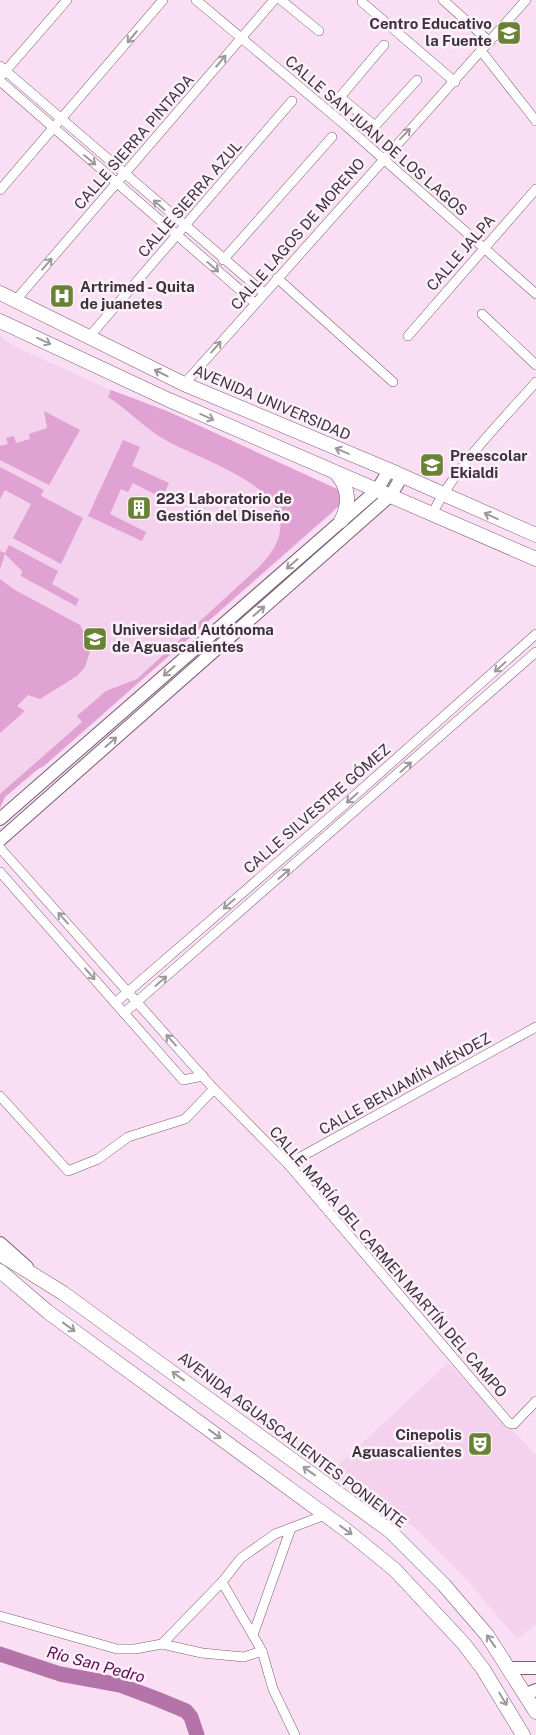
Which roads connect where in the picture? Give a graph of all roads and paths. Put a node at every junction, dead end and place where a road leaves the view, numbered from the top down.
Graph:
1 (67, 0) edge
2 (163, 0) edge
3 (196, 0) edge
4 (274, 0) edge
5 (281, 0) edge
6 (443, 0) edge
7 (526, 0) edge
8 (362, 2) dead end
9 (319, 31) dead end
10 (241, 38) junction
11 (490, 42) junction
12 (384, 46) dead end
13 (482, 52) junction
14 (2, 71) edge
15 (0, 80) edge
16 (417, 80) dead end
17 (455, 82) junction
18 (292, 101) dead end
19 (357, 113) junction
20 (61, 120) junction
21 (367, 120) junction
22 (536, 121) edge
23 (345, 125) junction
24 (53, 129) junction
25 (355, 134) junction
26 (332, 137) dead end
27 (382, 158) junction
28 (125, 175) junction
29 (118, 184) junction
30 (536, 189) edge
31 (0, 190) edge
32 (184, 226) junction
33 (176, 235) junction
34 (484, 248) junction
35 (223, 260) junction
36 (277, 278) junction
37 (0, 293) edge
38 (264, 293) junction
39 (536, 294) edge
40 (15, 301) junction
41 (255, 303) junction
42 (482, 314) dead end
43 (0, 321) edge
44 (408, 336) dead end
45 (88, 337) junction
46 (89, 361) junction
47 (536, 365) edge
48 (393, 382) dead end
49 (536, 382) edge
50 (184, 384) junction
51 (396, 473) junction
52 (337, 474) junction
53 (377, 490) junction
54 (442, 494) junction
55 (390, 495) junction
56 (432, 514) junction
57 (341, 521) junction
58 (536, 535) edge
59 (309, 549) junction
60 (536, 559) edge
61 (318, 560) junction
62 (536, 634) edge
63 (536, 652) edge
64 (0, 819) edge
65 (0, 840) edge
66 (0, 848) edge
67 (0, 872) edge
68 (200, 929) junction
69 (209, 939) junction
70 (128, 992) junction
71 (137, 1002) junction
72 (115, 1003) junction
73 (124, 1013) junction
74 (536, 1027) edge
75 (203, 1076) junction
76 (214, 1089) junction
77 (0, 1096) edge
78 (288, 1164) junction
79 (0, 1243) edge
80 (0, 1254) edge
81 (0, 1271) edge
82 (34, 1275) junction
83 (0, 1280) edge
84 (30, 1298) junction
85 (536, 1401) edge
86 (325, 1515) junction
87 (291, 1528) junction
88 (222, 1582) junction
89 (0, 1616) edge
90 (253, 1635) junction
91 (162, 1644) junction
92 (262, 1651) junction
93 (509, 1668) junction
94 (536, 1668) edge
95 (531, 1692) edge
96 (536, 1712) edge
97 (295, 1735) edge
98 (523, 1735) edge

1 - 14 street
2 -> 20 street
3 - 10 street, CALLE SAN JUAN DE LOS LAGOS
4 - 10 street, CALLE SIERRA PINTADA
5 - 9 street
6 - 11 street
7 - 11 street, CALLE LAGOS DE MORENO
8 - 17 street
10 - 23 street, CALLE SAN JUAN DE LOS LAGOS
28 -> 10 street, CALLE SIERRA PINTADA
11 - 13 street, CALLE LAGOS DE MORENO
12 - 19 street
13 - 17 street, CALLE LAGOS DE MORENO
13 - 22 street
14 - 20 street
15 - 24 street
16 - 21 street
27 -> 17 street, CALLE LAGOS DE MORENO
18 - 32 street, CALLE SIERRA AZUL
19 - 21 street
19 - 23 street
20 - 24 street
20 - 28 street
21 - 25 street
23 - 25 street, CALLE SAN JUAN DE LOS LAGOS
24 -> 29 street
24 - 31 street
25 - 27 street, CALLE SAN JUAN DE LOS LAGOS
26 - 35 street
27 - 34 street, CALLE SAN JUAN DE LOS LAGOS
27 - 36 street, CALLE LAGOS DE MORENO
28 - 29 street, CALLE SIERRA PINTADA
32 -> 28 street
29 - 33 street
40 -> 29 street, CALLE SIERRA PINTADA
30 - 34 street, CALLE JALPA
32 - 33 street, CALLE SIERRA AZUL
32 - 35 street
33 -> 41 street
33 - 45 street, CALLE SIERRA AZUL
34 - 39 street, CALLE SAN JUAN DE LOS LAGOS
34 - 44 street, CALLE JALPA
35 - 38 street
36 - 38 street, CALLE LAGOS DE MORENO
36 - 48 street
37 - 40 main road, AVENIDA UNIVERSIDAD
38 - 41 street, CALLE LAGOS DE MORENO
40 - 45 main road, AVENIDA UNIVERSIDAD
50 -> 41 street, CALLE LAGOS DE MORENO
42 - 47 street
43 -> 46 main road
50 -> 45 main road, AVENIDA UNIVERSIDAD
46 - 50 main road
46 -> 52 main road
49 - 54 street
51 -> 50 main road, AVENIDA UNIVERSIDAD
51 - 53 main road
51 - 54 main road, AVENIDA UNIVERSIDAD
51 - 55 main road
52 - 53 main road
52 - 57 main road
53 - 55 main road
53 - 57 main road
54 - 56 street
58 -> 54 main road, AVENIDA UNIVERSIDAD
55 - 56 main road
55 - 61 main road
56 - 60 main road
57 - 59 main road
59 - 61 main road
59 -> 64 main road
65 -> 61 main road
62 -> 68 street, CALLE SILVESTRE GÓMEZ
69 -> 63 street, CALLE SILVESTRE GÓMEZ
70 -> 66 street, CALLE MARÍA DEL CARMEN MARTÍN DEL CAMPO
67 -> 72 street
68 - 69 street
68 - 70 street, CALLE SILVESTRE GÓMEZ
71 -> 69 street, CALLE SILVESTRE GÓMEZ
70 - 71 street, CALLE MARÍA DEL CARMEN MARTÍN DEL CAMPO
70 - 72 street, CALLE SILVESTRE GÓMEZ
71 - 73 street, CALLE SILVESTRE GÓMEZ
75 -> 71 street, CALLE MARÍA DEL CARMEN MARTÍN DEL CAMPO
72 - 73 street
73 - 75 street
74 - 78 street, CALLE BENJAMÍN MÉNDEZ
75 - 76 street, CALLE MARÍA DEL CARMEN MARTÍN DEL CAMPO
76 - 77 street
76 - 78 street, CALLE MARÍA DEL CARMEN MARTÍN DEL CAMPO
78 - 85 street, CALLE MARÍA DEL CARMEN MARTÍN DEL CAMPO
79 - 82 main road, AVENIDA AGUASCALIENTES PONIENTE
80 - 82 main road, AVENIDA AGUASCALIENTES PONIENTE
81 - 84 main road
93 -> 82 main road, AVENIDA AGUASCALIENTES PONIENTE
83 - 84 main road
84 -> 86 main road
86 - 87 street
86 -> 98 main road
87 - 88 street
87 - 90 street
88 - 90 street
88 - 91 street
89 - 91 street
90 - 92 street
91 - 92 street
92 - 97 street
93 - 94 main road
93 - 95 main road, AVENIDA AGUASCALIENTES PONIENTE
95 - 96 main road, AVENIDA AGUASCALIENTES PONIENTE

